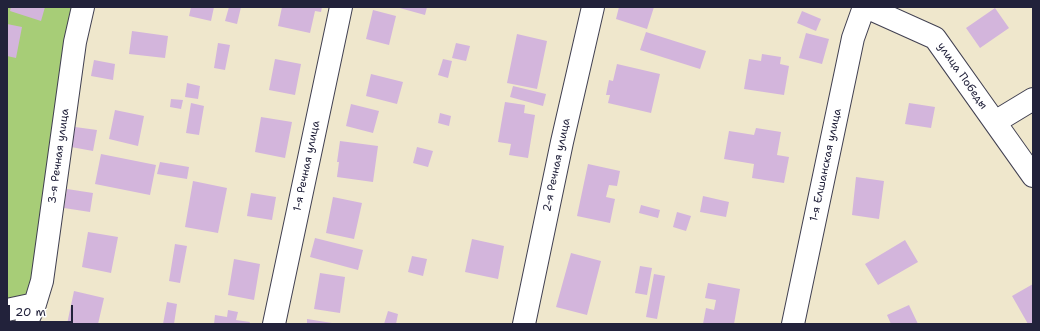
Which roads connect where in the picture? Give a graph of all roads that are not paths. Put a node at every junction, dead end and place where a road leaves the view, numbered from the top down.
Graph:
1 (83, 7) edge
2 (341, 7) edge
3 (593, 7) edge
4 (865, 7) edge
5 (1033, 100) edge
6 (995, 122) junction
7 (1033, 176) edge
8 (35, 304) junction
9 (7, 310) edge
10 (26, 324) edge
11 (274, 324) edge
12 (524, 324) edge
13 (793, 324) edge

1 - 8 street, 3-я Речная улица
2 - 11 street, 1-я Речная улица
3 - 12 street, 2-я Речная улица
4 - 6 street, улица Победы
4 - 13 street, 1-я Елшанская улица
5 - 6 street
6 - 7 street, улица Победы
8 - 9 street
8 - 10 street, 3-я Речная улица

